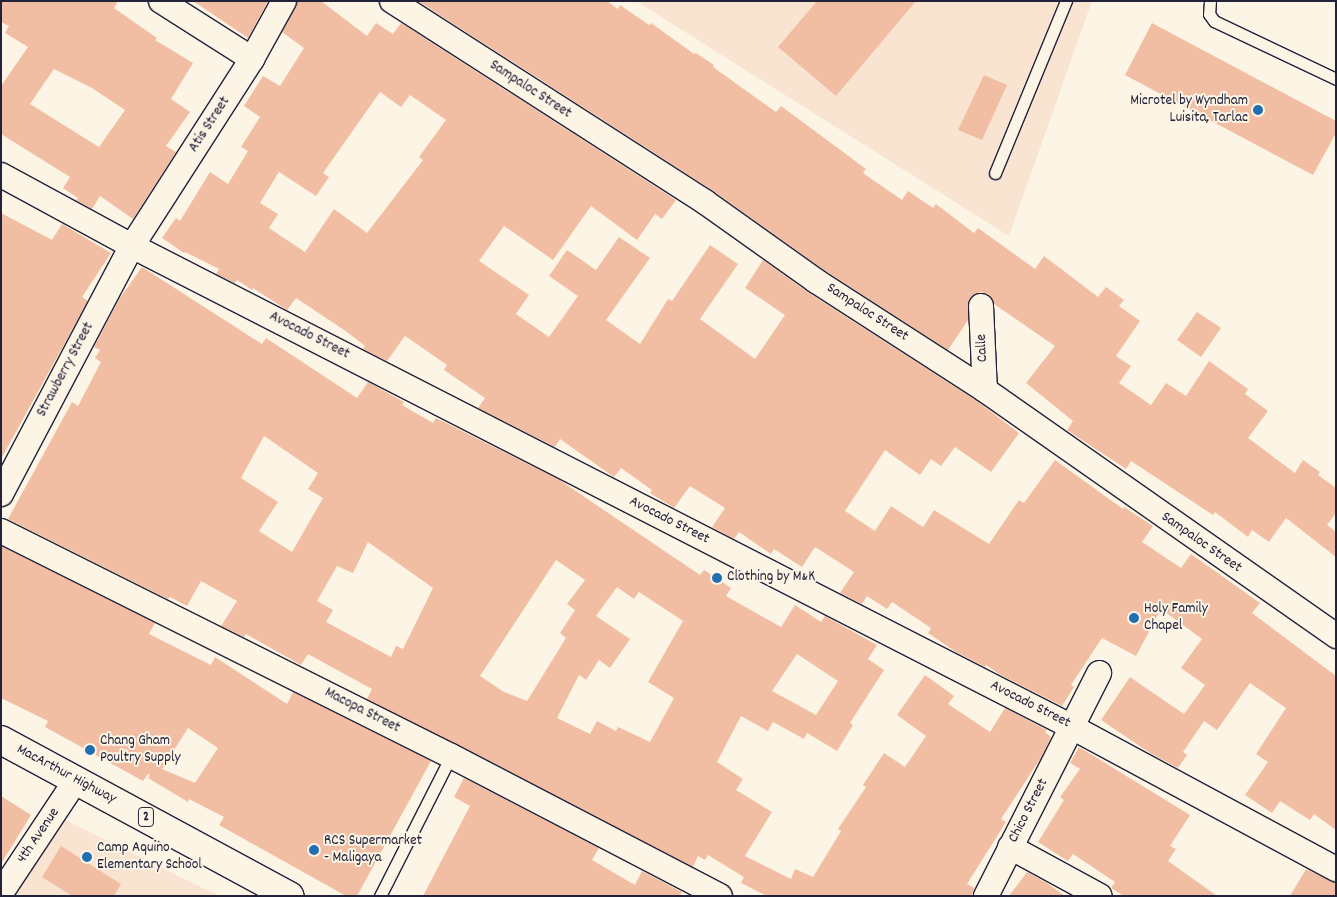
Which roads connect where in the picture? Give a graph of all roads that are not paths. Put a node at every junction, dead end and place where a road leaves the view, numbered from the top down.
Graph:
1 (161, 1) edge
2 (284, 1) edge
3 (392, 1) edge
4 (1066, 1) edge
5 (1210, 1) edge
6 (252, 59) junction
7 (1336, 79) edge
8 (994, 173) dead end
9 (1, 175) edge
10 (132, 246) junction
11 (981, 306) dead end
12 (985, 390) junction
13 (1, 494) edge
14 (1, 531) edge
15 (1336, 636) edge
16 (1100, 673) dead end
17 (1072, 727) junction
18 (1, 740) edge
19 (451, 756) junction
20 (76, 780) junction
21 (1010, 847) junction
22 (1336, 869) edge
23 (1, 893) edge
24 (280, 894) edge
25 (380, 896) edge
26 (720, 896) edge
27 (986, 896) edge
28 (1100, 896) edge

1 - 6 street
2 - 6 street, Atis Street
3 - 12 street, Sampaloc Street
4 - 8 lane
5 - 7 lane
6 - 10 street, Atis Street
9 - 10 street, Avocado Street
10 - 13 street, Strawberry Street
10 - 17 street, Avocado Street
11 - 12 street, Calle
12 - 15 street, Sampaloc Street
14 - 19 street, Macopa Street
16 - 17 street, Chico Street
17 - 21 street, Chico Street
17 - 22 street, Avocado Street
18 - 20 highway, MacArthur Highway / 2
19 - 25 lane
19 - 26 street, Macopa Street
20 - 23 street, 4th Avenue
20 - 24 highway, MacArthur Highway / 2
21 - 27 street, Chico Street
21 - 28 street

